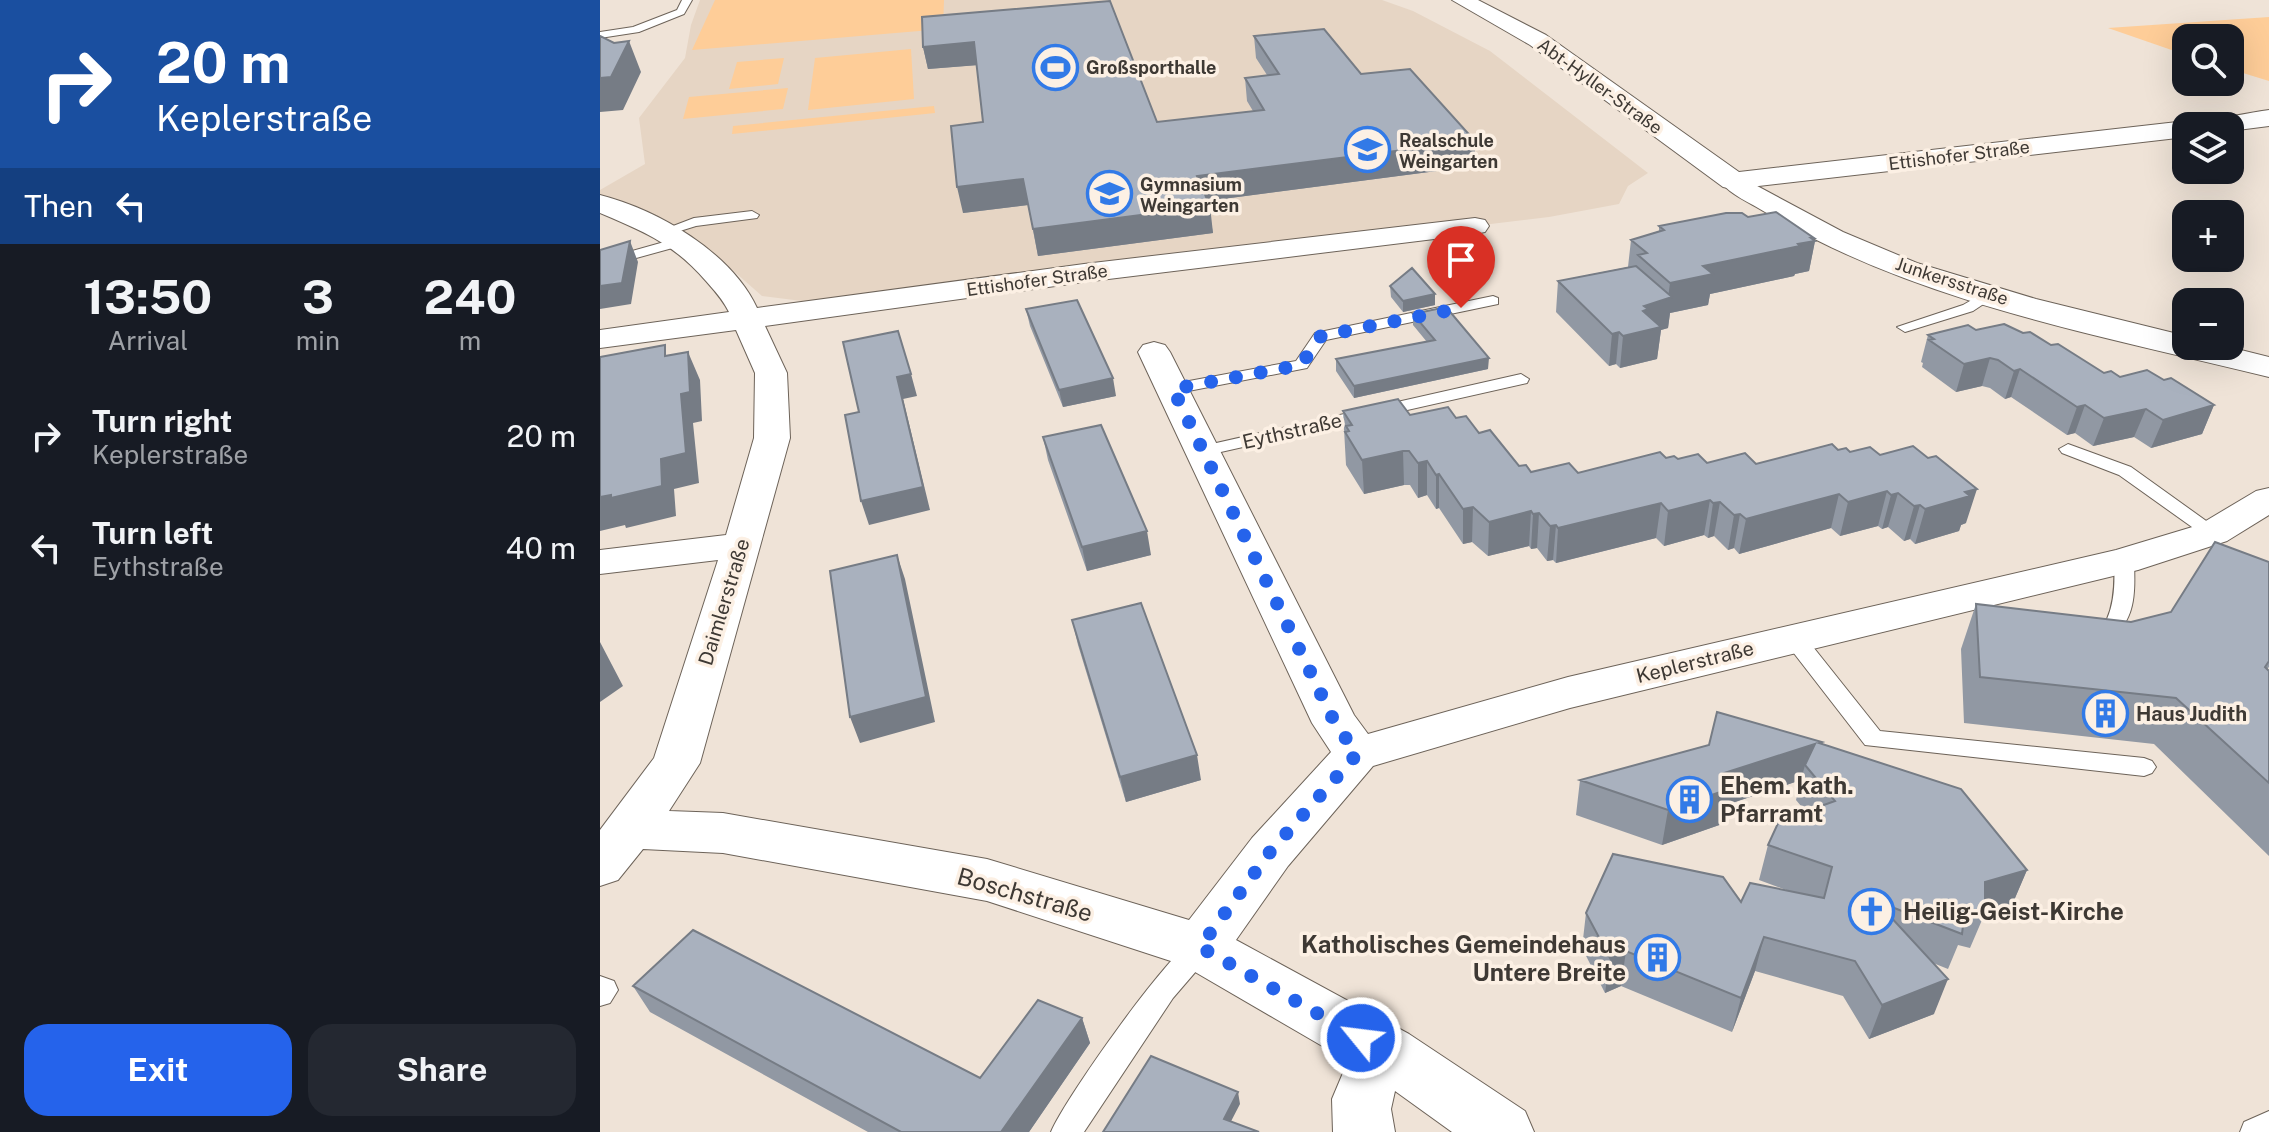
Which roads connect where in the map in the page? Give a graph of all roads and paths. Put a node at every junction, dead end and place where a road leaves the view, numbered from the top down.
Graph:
1 (687, 0) edge
2 (1462, 0) edge
3 (622, 23) dead end
4 (635, 30) junction
5 (600, 35) edge
6 (2269, 118) edge
7 (2244, 121) edge
8 (2172, 131) edge
9 (1733, 181) junction
10 (600, 203) edge
11 (752, 215) dead end
12 (1475, 226) dead end
13 (674, 236) junction
14 (600, 264) edge
15 (1989, 294) junction
16 (1493, 301) dead end
17 (747, 320) junction
18 (1905, 327) dead end
19 (600, 339) edge
20 (2172, 342) edge
21 (1154, 352) dead end
22 (2242, 360) edge
23 (2269, 367) edge
24 (1521, 379) dead end
25 (1173, 389) junction
26 (2068, 449) dead end
27 (1203, 451) junction
28 (2269, 499) edge
29 (2213, 533) junction
30 (740, 545) junction
31 (2124, 561) junction
32 (600, 562) edge
33 (1794, 638) junction
34 (2084, 641) edge
35 (1357, 754) junction
36 (2144, 767) dead end
37 (616, 847) edge
38 (1200, 947) junction
39 (600, 988) edge
40 (600, 994) edge
41 (1388, 1053) junction
42 (2269, 1126) edge
43 (1066, 1132) edge
44 (1364, 1132) edge
45 (1503, 1132) edge
46 (2255, 1132) edge

1 - 4 lane
2 - 9 street, Abt-Hyller-Straße
3 - 4 lane
4 - 5 lane
6 - 7 street
8 - 9 street, Ettishofer Straße
9 - 15 street, Junkersstraße
10 - 13 street
11 - 13 lane
12 - 17 street, Ettishofer Straße
13 - 14 lane
13 - 17 street, Daimlerstraße
15 - 18 lane
15 - 20 street, Junkersstraße
16 - 25 lane
17 - 19 street, Ettishofer Straße
17 - 30 street, Daimlerstraße
21 - 25 street
22 - 23 street, Junkersstraße
24 - 27 lane, Eythstraße
25 - 27 street
26 - 29 lane
27 - 35 street
28 - 29 street, Keplerstraße
29 - 31 street, Keplerstraße
30 - 32 street
30 - 37 street, Daimlerstraße
31 - 33 street, Keplerstraße
31 - 34 lane
33 - 35 street, Keplerstraße
33 - 36 lane
35 - 38 street
37 - 38 street, Boschstraße
38 - 41 street, Boschstraße
38 - 43 lane
39 - 40 lane
41 - 44 street
41 - 45 street, Boschstraße
42 - 46 lane

